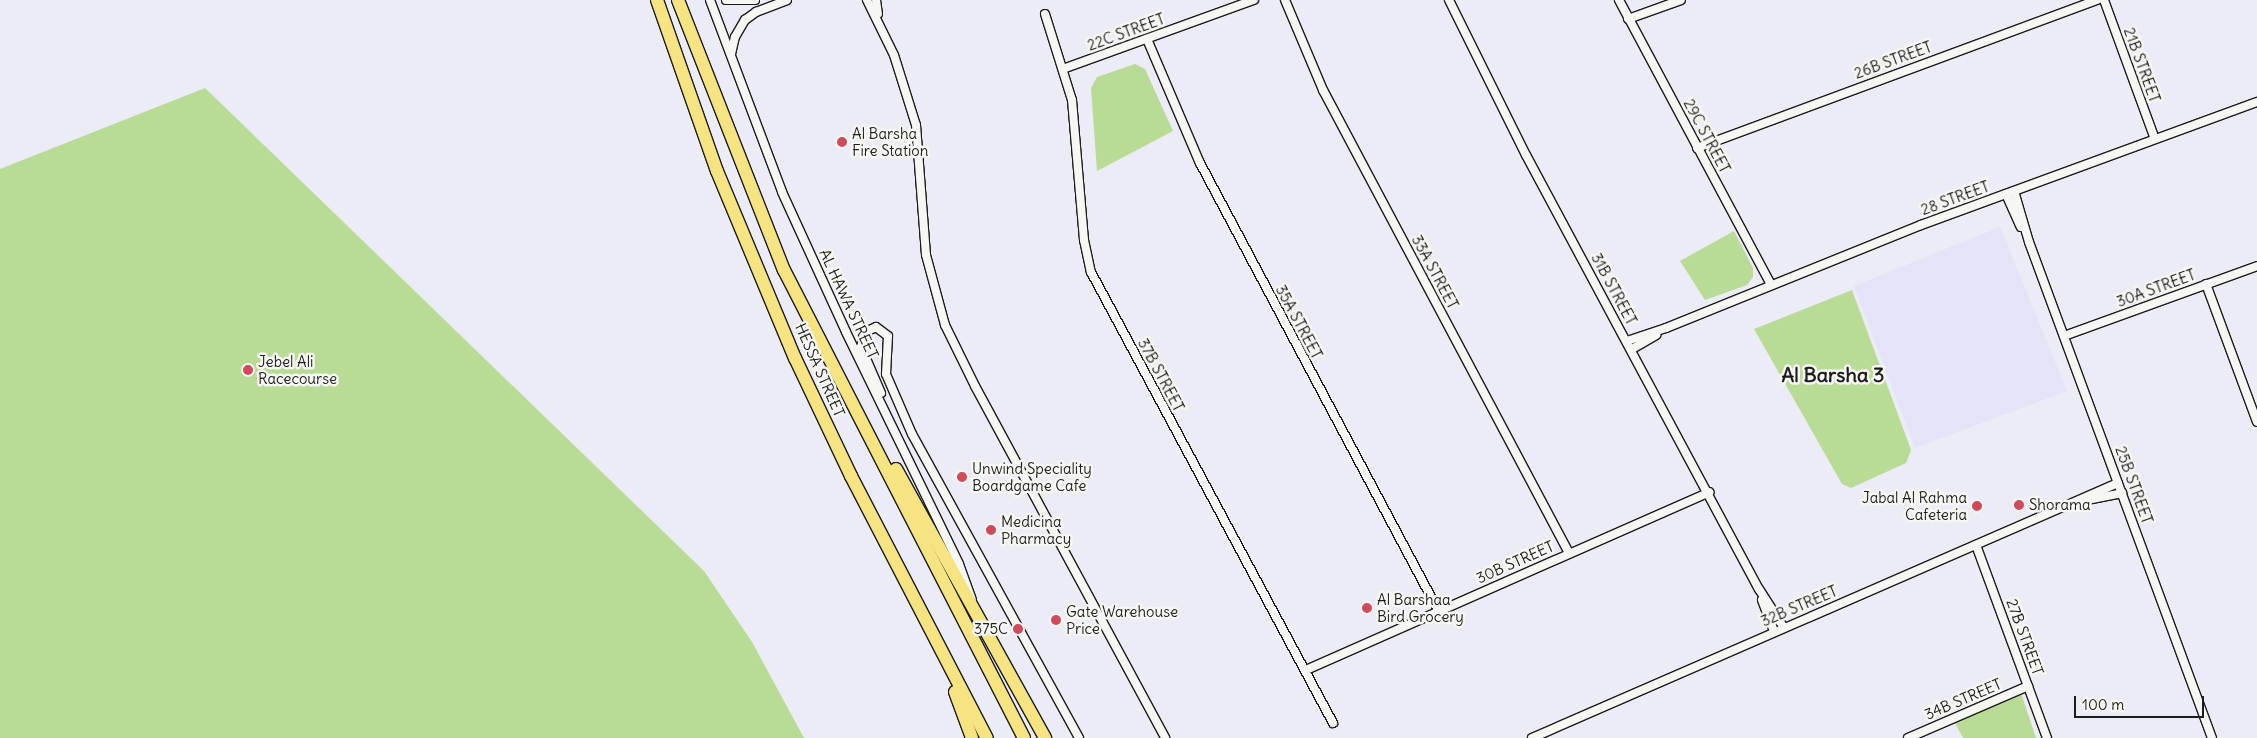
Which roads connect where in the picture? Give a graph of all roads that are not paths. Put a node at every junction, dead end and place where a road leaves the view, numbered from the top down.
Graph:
1 (657, 0) edge
2 (678, 0) edge
3 (710, 0) edge
4 (726, 0) edge
5 (755, 0) edge
6 (787, 0) edge
7 (867, 0) edge
8 (876, 0) edge
9 (1254, 0) edge
10 (1285, 0) edge
11 (1449, 0) edge
12 (1619, 0) edge
13 (1681, 0) edge
14 (2098, 0) edge
15 (2104, 0) edge
16 (1044, 14) dead end
17 (878, 18) junction
18 (1628, 19) junction
19 (1147, 39) junction
20 (731, 54) junction
21 (1063, 69) junction
22 (2257, 102) edge
23 (2155, 139) junction
24 (1697, 148) junction
25 (2014, 191) junction
26 (2006, 194) junction
27 (2029, 242) junction
28 (2257, 266) edge
29 (2206, 284) junction
30 (1771, 285) junction
31 (1666, 328) junction
32 (2064, 336) junction
33 (1627, 341) junction
34 (1632, 349) junction
35 (843, 384) junction
36 (2257, 422) edge
37 (894, 425) junction
38 (2118, 483) junction
39 (1709, 492) junction
40 (2122, 493) junction
41 (2078, 501) junction
42 (1976, 545) junction
43 (1569, 553) junction
44 (1759, 589) junction
45 (1439, 612) junction
46 (974, 613) junction
47 (1784, 628) junction
48 (1774, 632) junction
49 (939, 647) junction
50 (1306, 670) junction
51 (2028, 686) junction
52 (1333, 723) dead end
53 (972, 738) edge
54 (987, 738) edge
55 (1024, 738) edge
56 (1045, 738) edge
57 (1079, 738) edge
58 (1165, 738) edge
59 (1532, 738) edge
60 (1908, 738) edge
61 (2047, 738) edge
62 (2212, 738) edge

1 - 49 main road, HESSA STREET
2 - 35 main road, HESSA STREET
3 - 20 street, AL HAWA STREET
4 - 5 street
6 - 20 street
7 - 17 street
8 - 17 street
9 - 19 street, 22C STREET
10 - 43 street, 33A STREET
11 - 33 street, 31B STREET
12 - 18 street, 29C STREET
13 - 18 street
14 - 24 street, 26B STREET
15 - 23 street, 21B STREET
16 - 21 street, 37B STREET
17 - 58 street
18 - 24 street, 29C STREET
19 - 21 street, 22C STREET
19 - 45 street, 35A STREET
20 - 37 street, AL HAWA STREET
21 - 50 street, 37B STREET
22 - 23 street, 28 STREET
23 - 25 street, 28 STREET
24 - 30 street, 29C STREET
25 - 26 street, 28 STREET
25 - 27 street, 25B STREET
26 - 27 street, 25B STREET
26 - 30 street, 28 STREET
27 - 32 street, 25B STREET
28 - 29 street, 30A STREET
29 - 32 street, 30A STREET
29 - 36 street
30 - 31 street, 28 STREET
31 - 33 street, 28 STREET
31 - 34 street, 28 STREET
32 - 38 street, 25B STREET
33 - 34 street, 31B STREET
34 - 39 street, 31B STREET
35 - 46 main road, HESSA STREET
35 - 55 main road, HESSA STREET
37 - 46 street, AL HAWA STREET
37 - 57 street
38 - 40 street, 25B STREET
38 - 41 street, 32B STREET
39 - 43 street, 30B STREET
39 - 44 street, 31B STREET
40 - 41 street, 32B STREET
40 - 62 street, 25B STREET
41 - 42 street, 32B STREET
42 - 47 street, 32B STREET
42 - 51 street, 27B STREET
43 - 45 street, 30B STREET
44 - 47 street, 31B STREET
44 - 48 street, 31B STREET
45 - 50 street, 30B STREET
46 - 56 main road, HESSA STREET
47 - 48 street, 32B STREET
48 - 59 street, 32B STREET
49 - 53 main road
49 - 54 main road, HESSA STREET
50 - 52 street, 37B STREET
51 - 60 street, 34B STREET
51 - 61 street, 27B STREET

